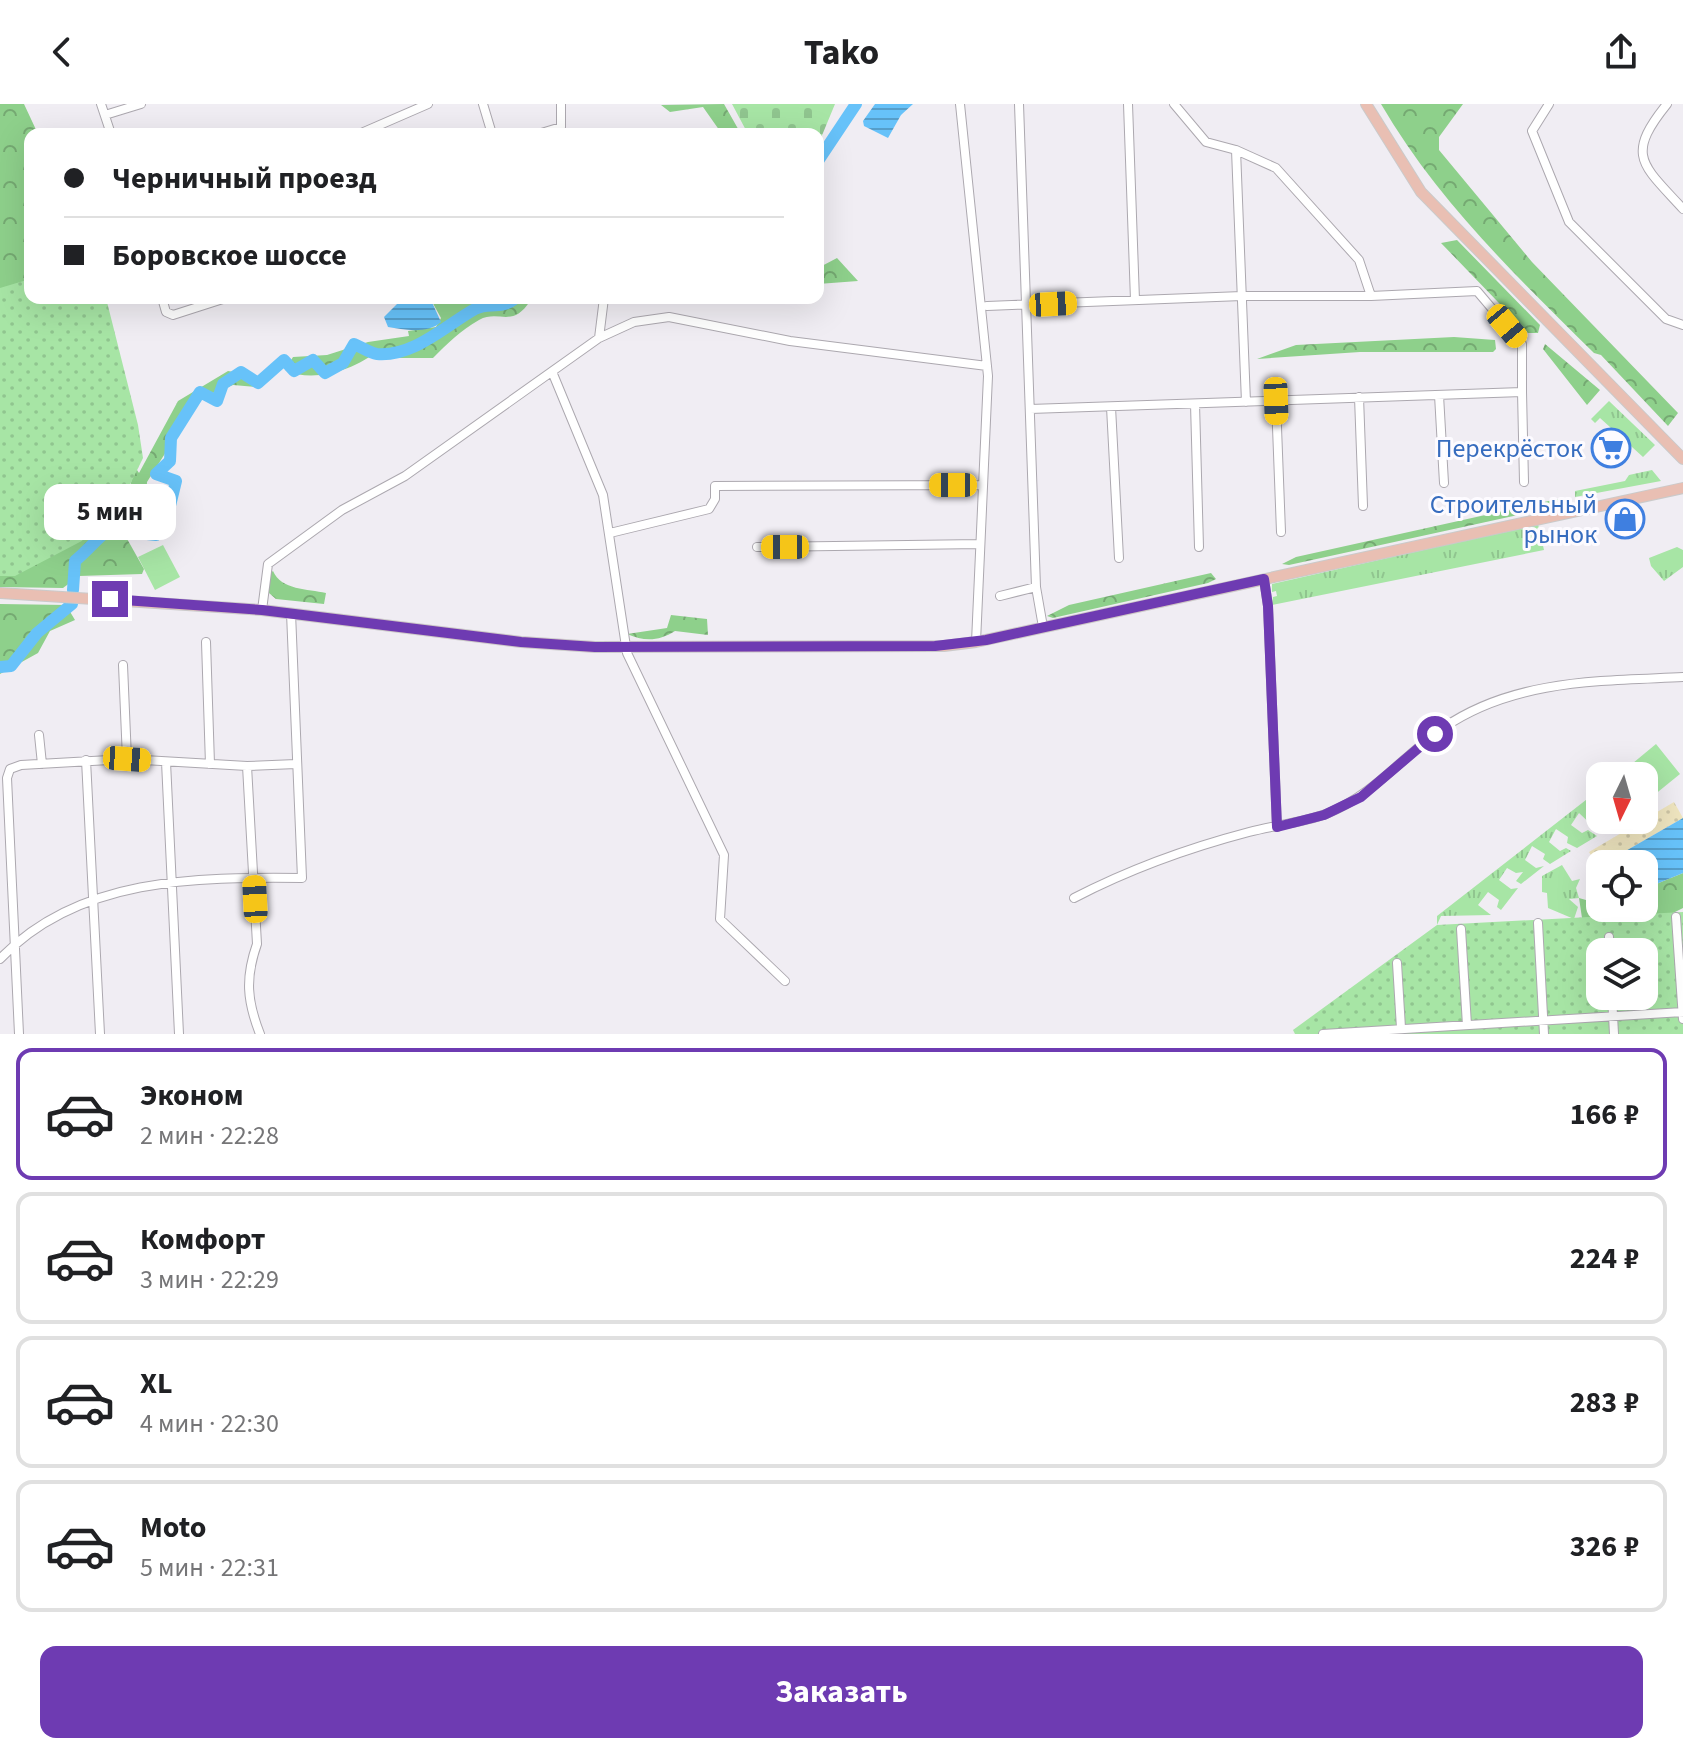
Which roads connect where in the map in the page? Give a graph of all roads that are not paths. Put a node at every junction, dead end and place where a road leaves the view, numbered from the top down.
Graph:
1 (101, 104) edge
2 (141, 104) edge
3 (428, 104) edge
4 (483, 104) edge
5 (561, 104) edge
6 (960, 104) edge
7 (1019, 104) edge
8 (1128, 104) edge
9 (1174, 104) edge
10 (1366, 104) edge
11 (1549, 104) edge
12 (1667, 104) edge
13 (105, 115) junction
14 (109, 128) edge
15 (373, 128) edge
16 (490, 128) edge
17 (558, 128) edge
18 (1236, 150) junction
19 (1683, 209) edge
20 (1242, 296) junction
21 (1371, 296) junction
22 (1135, 300) junction
23 (164, 304) edge
24 (207, 304) edge
25 (603, 304) edge
26 (1026, 305) junction
27 (987, 306) dead end
28 (1683, 325) edge
29 (599, 338) junction
30 (987, 366) junction
31 (553, 374) junction
32 (1522, 392) junction
33 (1439, 395) junction
34 (1359, 397) junction
35 (1276, 401) junction
36 (1246, 402) junction
37 (1195, 404) junction
38 (1111, 407) junction
39 (1030, 409) junction
40 (1683, 459) edge
41 (1524, 482) dead end
42 (1444, 483) dead end
43 (983, 485) junction
44 (1683, 488) edge
45 (1363, 506) dead end
46 (1281, 532) dead end
47 (610, 533) junction
48 (980, 544) junction
49 (757, 547) dead end
50 (1199, 547) dead end
51 (1119, 558) dead end
52 (1264, 579) junction
53 (1036, 587) junction
54 (0, 593) edge
55 (1000, 596) dead end
56 (262, 610) junction
57 (291, 613) junction
58 (1043, 627) junction
59 (206, 642) dead end
60 (976, 642) junction
61 (626, 648) junction
62 (123, 665) dead end
63 (1683, 677) edge
64 (39, 735) dead end
65 (127, 759) junction
66 (86, 760) junction
67 (166, 762) junction
68 (42, 764) junction
69 (210, 764) junction
70 (296, 764) junction
71 (247, 766) junction
72 (1277, 827) junction
73 (254, 877) junction
74 (174, 881) junction
75 (92, 898) junction
76 (1074, 898) dead end
77 (1676, 917) dead end
78 (1538, 923) dead end
79 (1461, 929) dead end
80 (15, 944) junction
81 (0, 959) edge
82 (1397, 963) dead end
83 (785, 981) dead end
84 (1613, 1010) edge
85 (1683, 1012) edge
86 (1613, 1016) junction
87 (1683, 1019) edge
88 (1543, 1020) junction
89 (1467, 1025) junction
90 (1401, 1028) junction
91 (1419, 1031) edge
92 (1346, 1033) edge
93 (19, 1034) edge
94 (100, 1034) edge
95 (179, 1034) edge
96 (260, 1034) edge
97 (1323, 1034) edge
98 (1544, 1034) edge
99 (1614, 1034) edge

1 - 13 street
2 - 13 street
3 - 15 street
4 - 16 street
5 - 17 street
6 - 30 street
7 - 26 street
8 - 22 street
9 - 18 street
10 - 40 main road
11 - 28 street
12 - 19 street
13 - 14 street
18 - 20 street
18 - 21 street
20 - 21 street
20 - 22 street
20 - 36 street
21 - 32 street
22 - 26 street
23 - 24 street
25 - 29 street
26 - 27 street
26 - 39 street
29 - 30 street
29 - 31 street
30 - 43 street
31 - 47 street
31 - 56 street
32 - 33 street
32 - 41 street
33 - 34 street
33 - 42 street
34 - 35 street
34 - 45 street
35 - 36 street
35 - 46 street
36 - 37 street
37 - 38 street
37 - 50 street
38 - 39 street
38 - 51 street
39 - 53 street
43 - 47 street
43 - 48 street
44 - 52 main road
47 - 61 street
48 - 49 street
48 - 60 street
52 - 58 main road
52 - 72 street
53 - 55 street
53 - 58 street
54 - 56 main road
56 - 57 main road
57 - 61 main road
57 - 70 street
58 - 60 main road
59 - 69 street
60 - 61 main road
61 - 83 street
62 - 65 street
63 - 72 street
64 - 68 street
65 - 66 street
65 - 67 street
66 - 68 street
66 - 75 street
67 - 69 street
67 - 74 street
68 - 80 street
69 - 71 street
70 - 71 street
70 - 73 street
71 - 73 street
72 - 76 street
73 - 74 street
73 - 96 street
74 - 75 street
74 - 95 street
75 - 80 street
75 - 94 street
77 - 85 street
78 - 88 street
79 - 89 street
80 - 81 street
80 - 93 street
82 - 90 street
84 - 86 street
85 - 86 street
85 - 87 street
86 - 88 street
86 - 99 street
88 - 89 street
88 - 98 street
89 - 91 street
90 - 91 street
90 - 92 street
92 - 97 street

